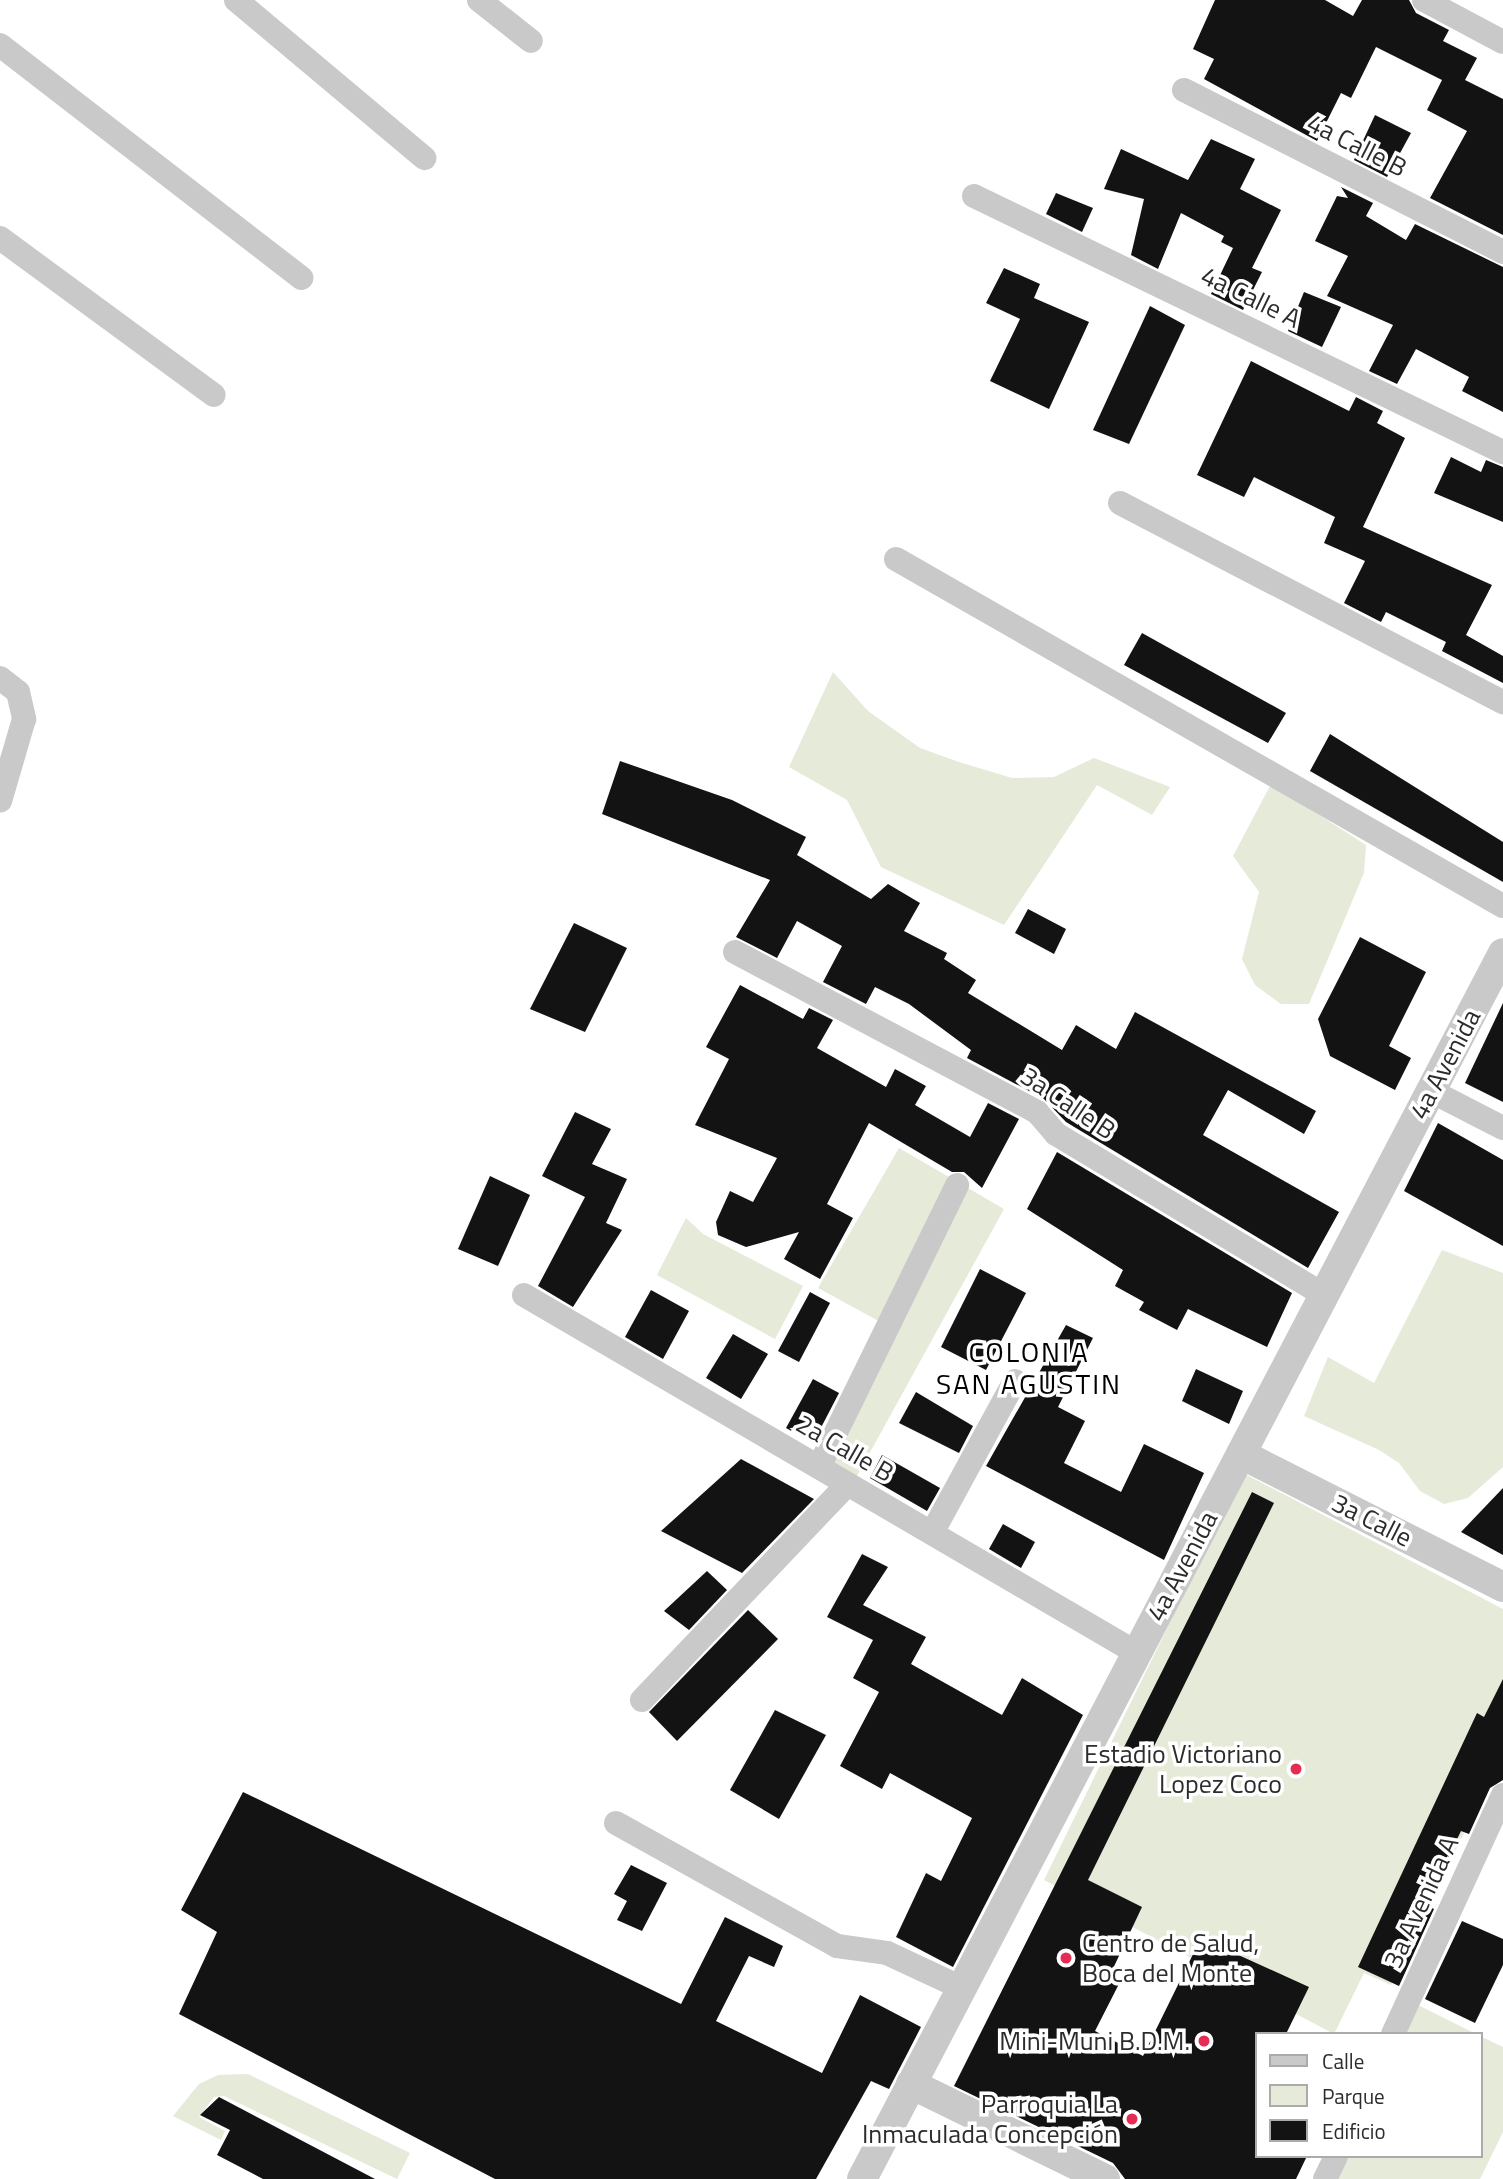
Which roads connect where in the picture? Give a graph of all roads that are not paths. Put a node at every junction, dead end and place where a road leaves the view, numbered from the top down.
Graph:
1 (236, 0) edge
2 (479, 0) edge
3 (1424, 0) edge
4 (531, 41) dead end
5 (1503, 42) edge
6 (0, 45) edge
7 (1184, 90) dead end
8 (424, 158) dead end
9 (974, 196) dead end
10 (0, 238) edge
11 (1503, 252) edge
12 (301, 278) dead end
13 (214, 395) dead end
14 (1503, 452) edge
15 (1120, 503) dead end
16 (896, 559) dead end
17 (0, 678) edge
18 (1503, 702) edge
19 (0, 801) edge
20 (1503, 906) edge
21 (735, 952) dead end
22 (1503, 953) edge
23 (1431, 1091) junction
24 (1503, 1128) edge
25 (957, 1185) dead end
26 (524, 1294) dead end
27 (1324, 1295) junction
28 (1015, 1381) dead end
29 (1241, 1454) junction
30 (820, 1467) junction
31 (848, 1484) junction
32 (932, 1533) junction
33 (1503, 1587) edge
34 (1137, 1653) junction
35 (642, 1700) dead end
36 (1503, 1795) edge
37 (616, 1823) dead end
38 (962, 1988) junction
39 (1393, 2032) edge
40 (911, 2084) junction
41 (1335, 2158) edge
42 (862, 2179) edge
43 (1105, 2179) edge
44 (1325, 2179) edge

1 - 8 street
2 - 4 street
3 - 5 street
6 - 12 street
7 - 11 street, 4a Calle B
9 - 14 street, 4a Calle A
10 - 13 street
15 - 18 street
16 - 20 street
17 - 19 street
21 - 27 street, 3a Calle B
22 - 23 street, 4a Avenida
23 - 24 street
23 - 27 street, 4a Avenida
25 - 30 street
26 - 30 street, 2a Calle B
27 - 29 street, 4a Avenida
28 - 32 street
29 - 33 street, 3a Calle
29 - 34 street, 4a Avenida
30 - 31 street, 2a Calle B
31 - 32 street, 2a Calle B
31 - 35 street
32 - 34 street, 2a Calle B
34 - 38 street, 4a Avenida
36 - 39 street, 3a Avenida A
37 - 38 street
38 - 40 street, 4a Avenida
40 - 42 street, 4a Avenida
40 - 43 street
41 - 44 street

